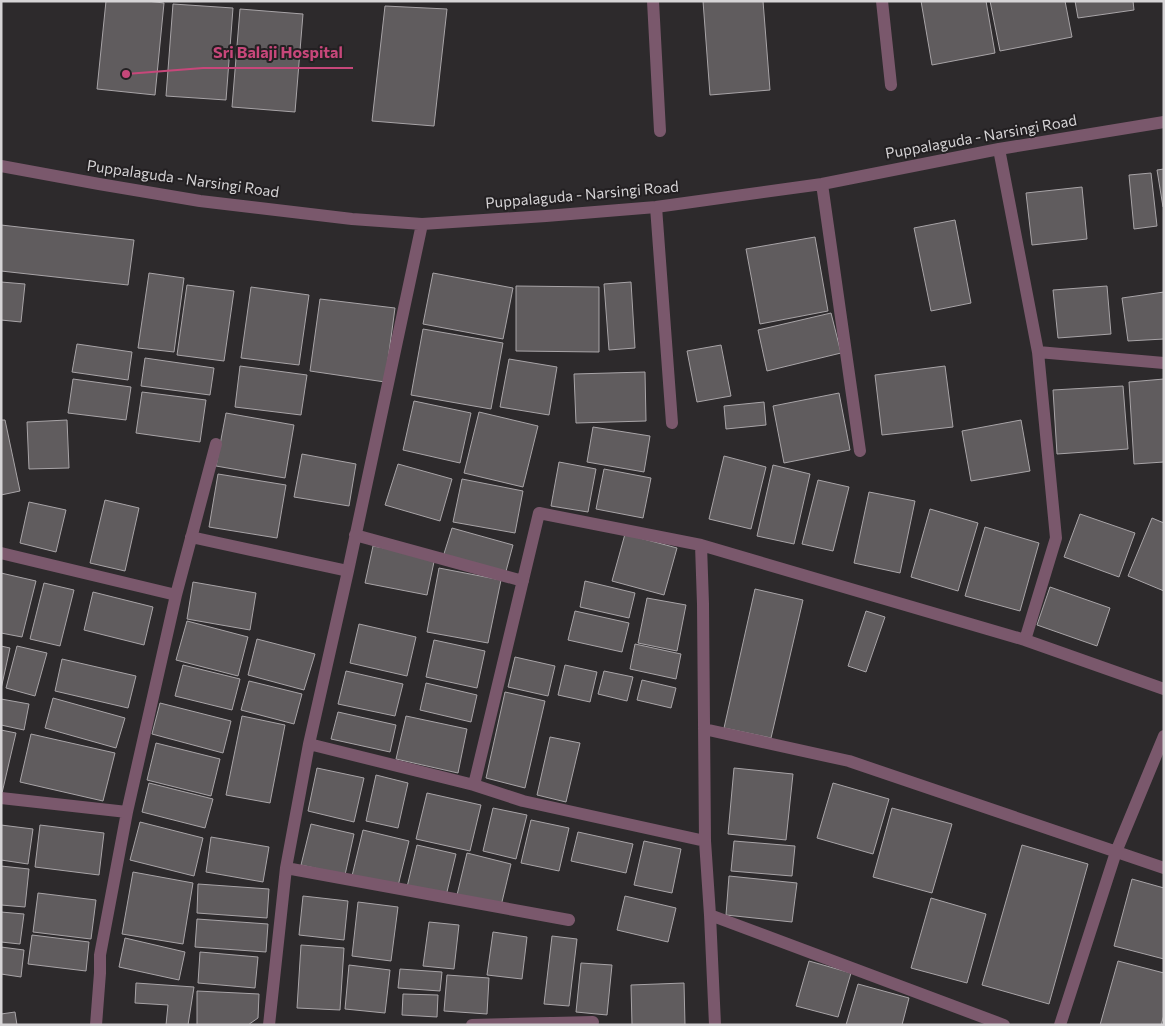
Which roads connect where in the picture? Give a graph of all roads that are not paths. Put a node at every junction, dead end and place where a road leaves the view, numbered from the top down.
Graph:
1 (653, 1) edge
2 (882, 1) edge
3 (891, 86) dead end
4 (1164, 122) edge
5 (660, 131) dead end
6 (998, 149) junction
7 (1, 166) edge
8 (822, 184) junction
9 (656, 207) junction
10 (422, 224) junction
11 (1038, 352) junction
12 (1164, 363) edge
13 (672, 423) dead end
14 (216, 444) dead end
15 (860, 450) dead end
16 (356, 535) junction
17 (191, 537) junction
18 (701, 545) junction
19 (1, 553) edge
20 (348, 571) junction
21 (523, 581) junction
22 (176, 595) junction
23 (1025, 640) junction
24 (1164, 690) edge
25 (704, 729) junction
26 (1164, 736) edge
27 (309, 744) junction
28 (474, 785) junction
29 (1, 798) edge
30 (127, 812) junction
31 (705, 841) junction
32 (1116, 852) junction
33 (286, 868) junction
34 (1164, 868) edge
35 (710, 915) junction
36 (569, 920) dead end
37 (593, 1022) dead end
38 (96, 1025) edge
39 (269, 1025) edge
40 (472, 1025) edge
41 (715, 1025) edge
42 (1004, 1025) edge
43 (1060, 1025) edge

1 - 5 street
2 - 3 street
4 - 6 street, Puppalaguda - Narsingi Road
6 - 8 street, Puppalaguda - Narsingi Road
6 - 11 street
7 - 10 street, Puppalaguda - Narsingi Road
8 - 9 street, Puppalaguda - Narsingi Road
8 - 15 street
9 - 10 street, Puppalaguda - Narsingi Road
9 - 13 street
10 - 16 street
11 - 12 street
11 - 23 street
14 - 17 street
16 - 20 street
16 - 21 street
17 - 20 street
17 - 22 street
18 - 21 street
18 - 23 street
18 - 25 street
19 - 22 street
20 - 27 street
21 - 28 street
22 - 30 street
23 - 24 street
25 - 31 street
25 - 32 street
26 - 32 street
27 - 28 street
27 - 33 street
28 - 31 street
29 - 30 street
30 - 38 street
31 - 35 street
32 - 34 street
32 - 43 street
33 - 36 street
33 - 39 street
35 - 41 street
35 - 42 street
37 - 40 street

